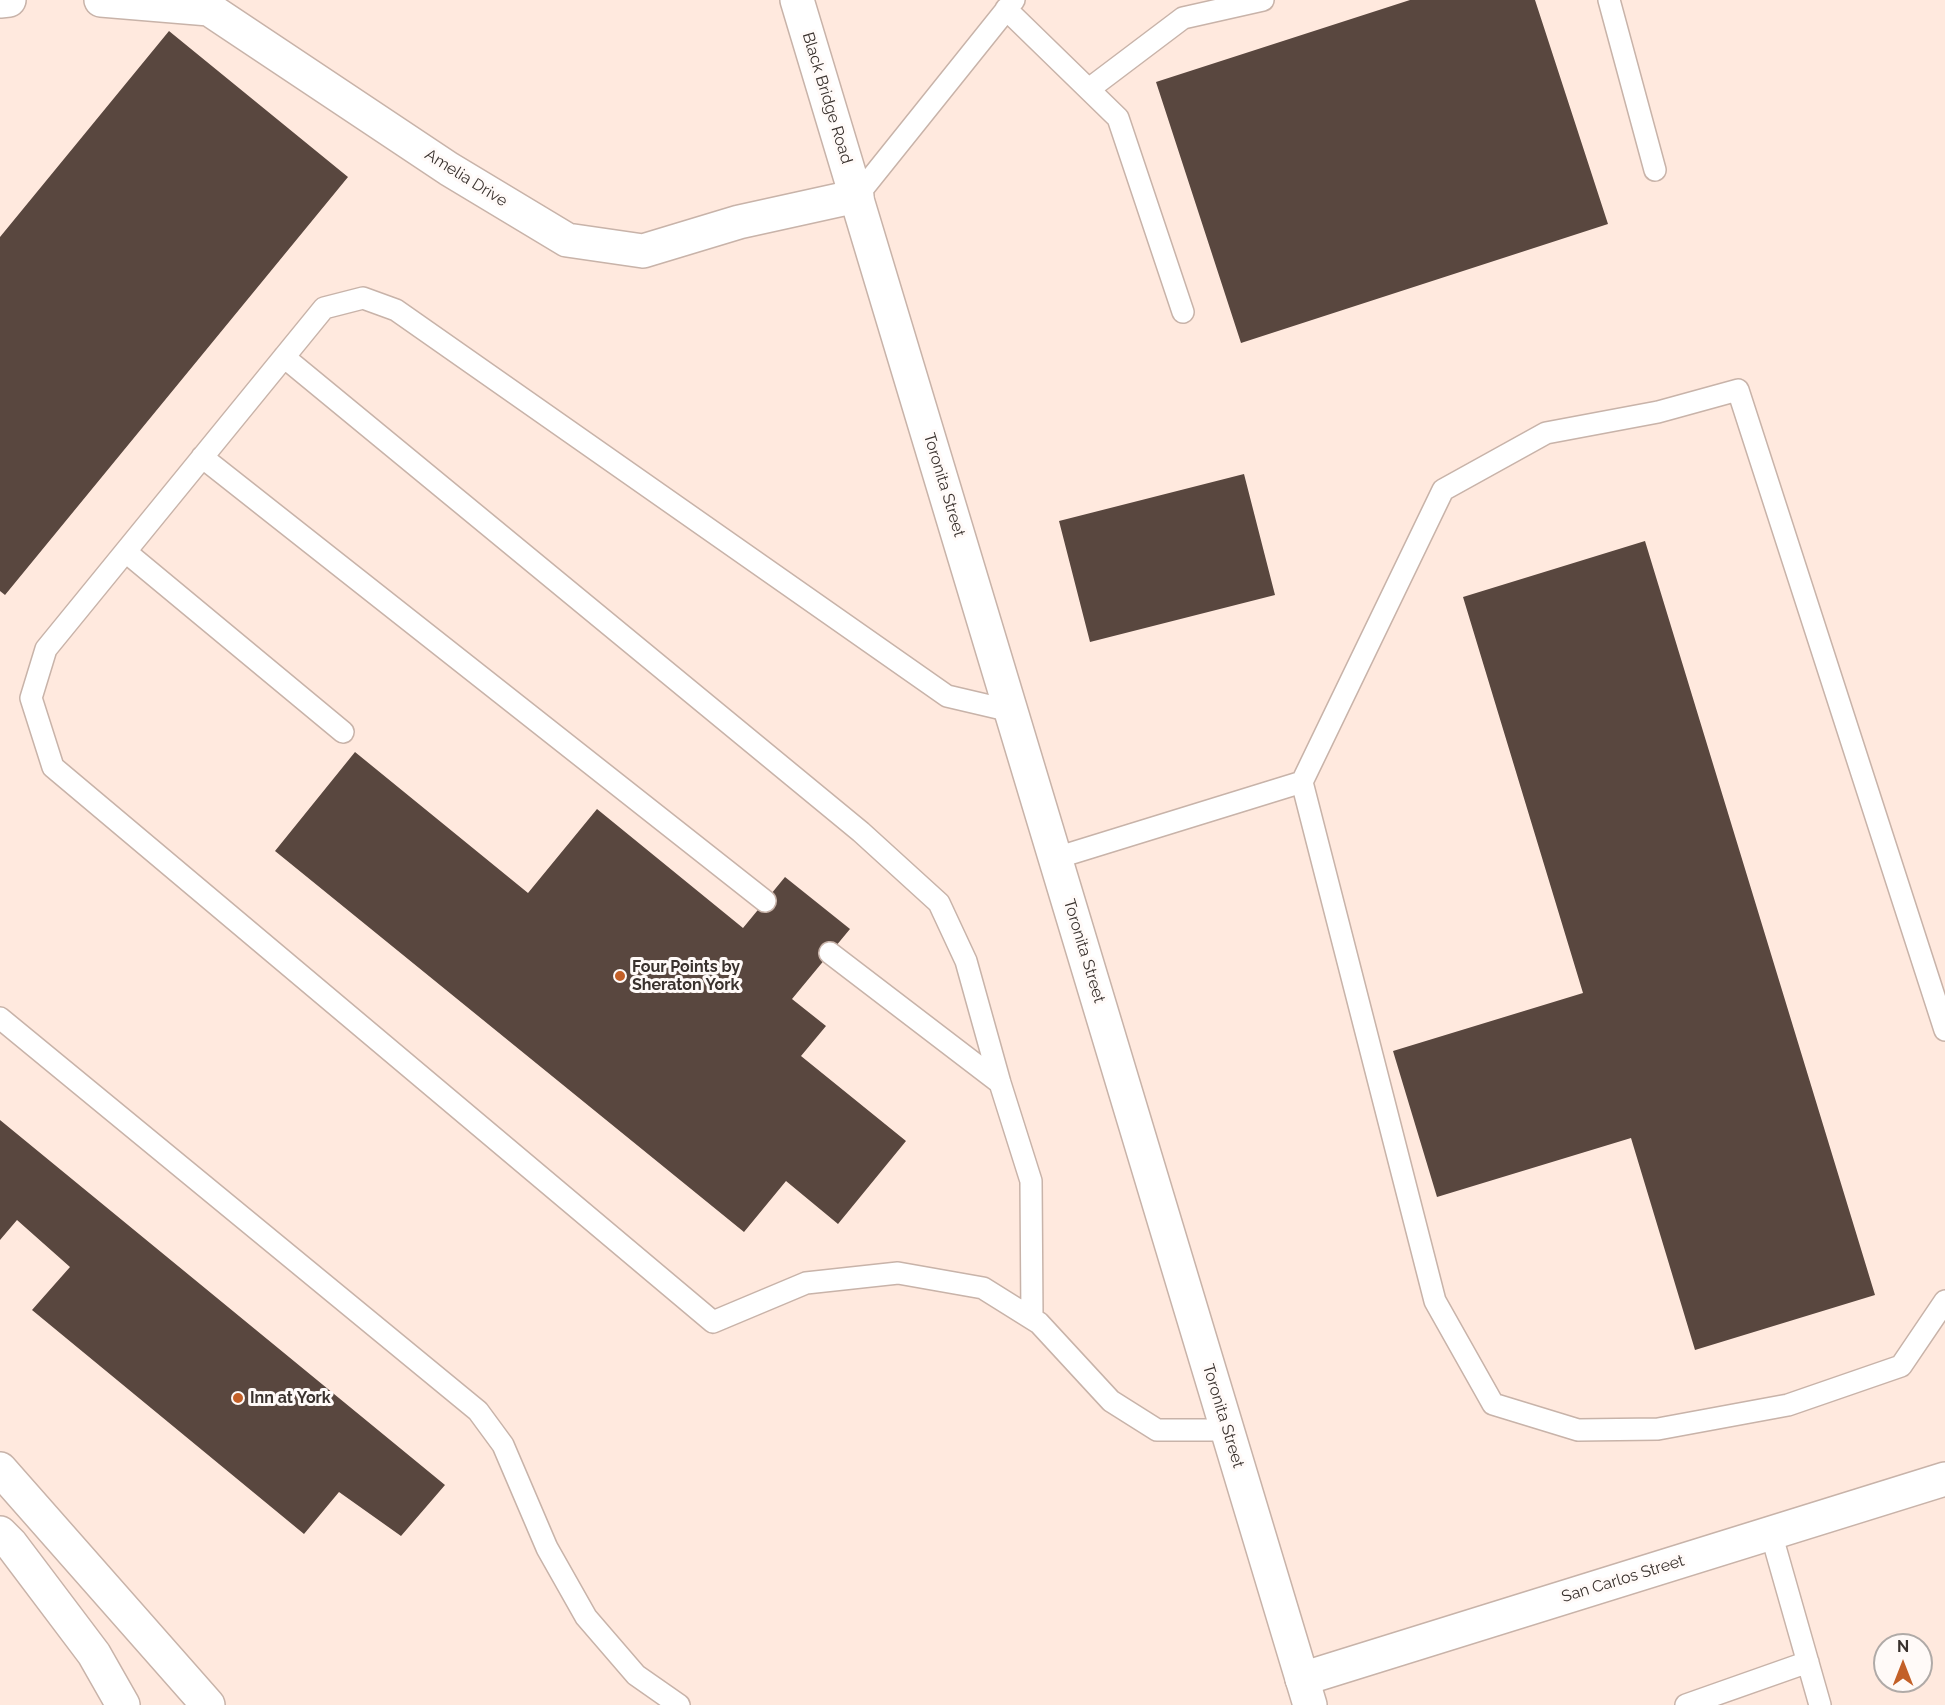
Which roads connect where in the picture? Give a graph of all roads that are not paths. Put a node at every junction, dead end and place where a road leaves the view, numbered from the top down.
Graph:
1 (9, 0) edge
2 (101, 0) edge
3 (797, 0) edge
4 (1263, 0) edge
5 (1609, 0) edge
6 (0, 1) edge
7 (1010, 4) edge
8 (1089, 89) junction
9 (1655, 170) dead end
10 (857, 196) junction
11 (1183, 312) dead end
12 (284, 357) junction
13 (202, 457) junction
14 (126, 552) junction
15 (1011, 711) junction
16 (343, 732) dead end
17 (1302, 782) junction
18 (1056, 858) junction
19 (765, 901) dead end
20 (830, 953) dead end
21 (0, 1018) edge
22 (1945, 1030) edge
23 (1000, 1083) junction
24 (1945, 1301) edge
25 (1032, 1318) junction
26 (1227, 1430) junction
27 (0, 1470) edge
28 (1945, 1479) edge
29 (0, 1533) edge
30 (1771, 1533) junction
31 (1808, 1662) junction
32 (1306, 1692) edge
33 (123, 1705) edge
34 (208, 1705) edge
35 (679, 1705) edge
36 (1686, 1705) edge
37 (1820, 1705) edge

1 - 6 main road
2 - 10 main road, Amelia Drive
3 - 10 main road, Black Bridge Road
4 - 8 lane
5 - 9 lane
7 - 8 lane
7 - 10 lane
8 - 11 lane
10 - 15 main road, Toronita Street
12 - 13 lane
12 - 15 lane
12 - 23 lane
13 - 14 lane
13 - 19 lane
14 - 16 lane
14 - 25 lane
15 - 18 main road, Toronita Street
17 - 18 lane
17 - 22 lane
17 - 24 lane
18 - 26 main road, Toronita Street
20 - 23 lane
21 - 35 lane
23 - 25 lane
25 - 26 lane
26 - 32 main road, Toronita Street
27 - 34 main road
28 - 30 main road, San Carlos Street
29 - 33 main road
30 - 31 lane
30 - 32 main road, San Carlos Street
31 - 36 lane
31 - 37 lane

